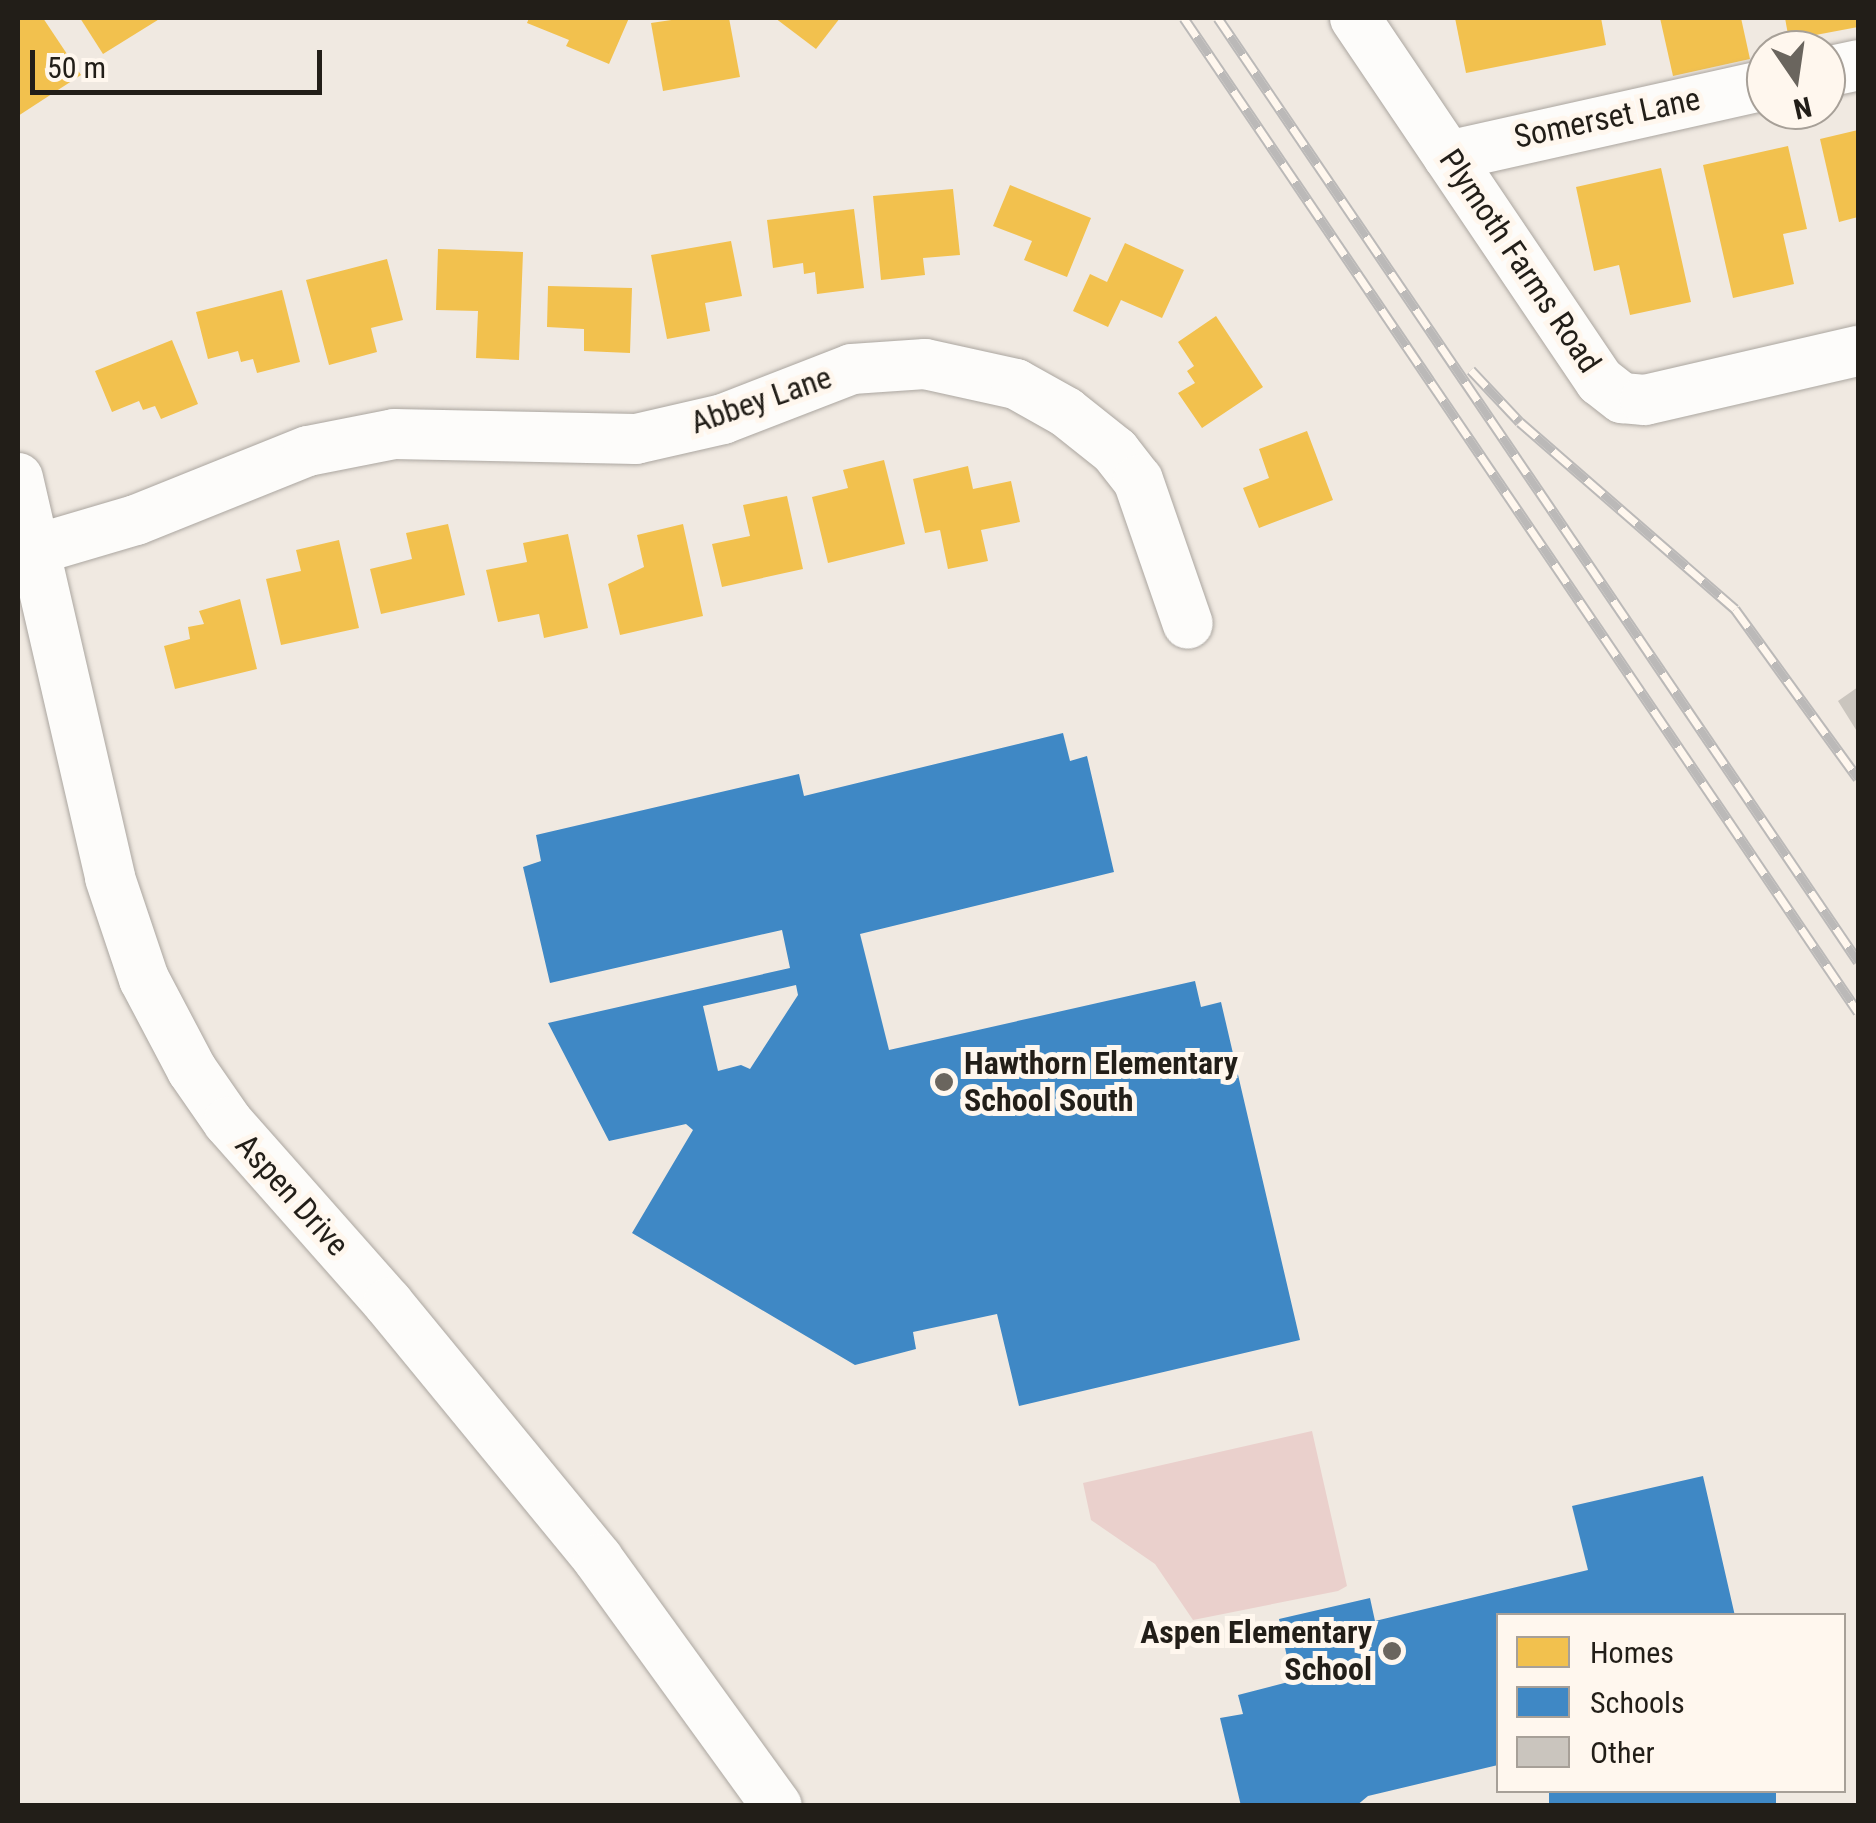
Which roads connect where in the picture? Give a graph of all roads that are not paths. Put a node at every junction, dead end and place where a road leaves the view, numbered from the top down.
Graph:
1 (1355, 18) edge
2 (1746, 89) edge
3 (1448, 156) junction
4 (1858, 351) edge
5 (18, 478) edge
6 (34, 550) junction
7 (1188, 624) dead end
8 (776, 1806) edge

1 - 3 street, Plymoth Farms Road
2 - 3 street, Somerset Lane
3 - 4 street, Plymoth Farms Road
5 - 6 street, Aspen Drive
6 - 7 street, Abbey Lane
6 - 8 street, Aspen Drive

